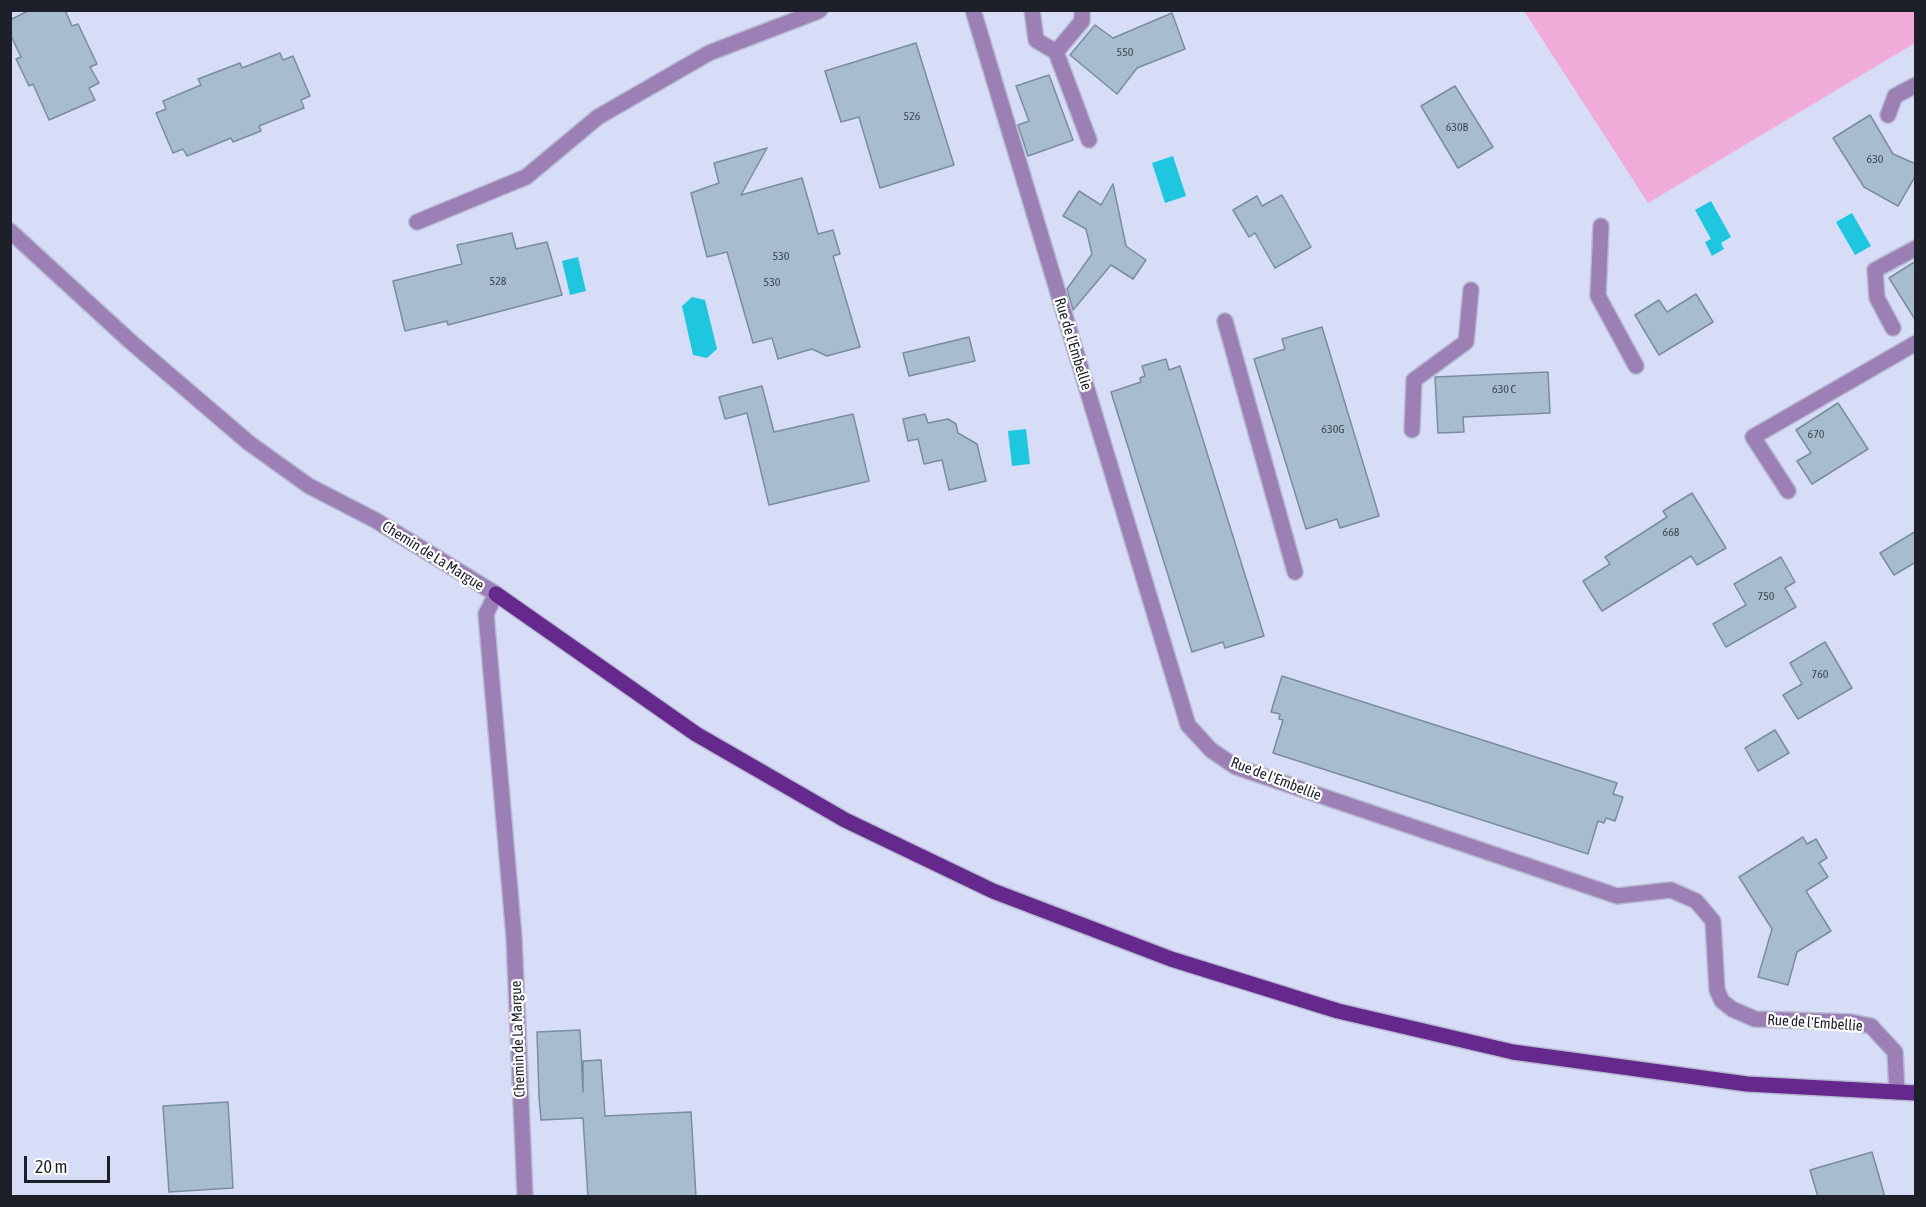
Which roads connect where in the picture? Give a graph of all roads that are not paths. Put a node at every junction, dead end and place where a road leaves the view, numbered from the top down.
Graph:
1 (973, 10) edge
2 (1032, 10) edge
3 (1082, 10) edge
4 (818, 11) edge
5 (1056, 52) junction
6 (1916, 85) edge
7 (1888, 115) dead end
8 (1089, 140) dead end
9 (417, 222) dead end
10 (1601, 226) dead end
11 (10, 231) edge
12 (1916, 248) edge
13 (1471, 290) dead end
14 (1225, 321) dead end
15 (1893, 328) dead end
16 (1916, 343) edge
17 (1636, 366) dead end
18 (1412, 430) dead end
19 (1788, 491) dead end
20 (1295, 572) dead end
21 (496, 594) junction
22 (1897, 1092) junction
23 (1916, 1093) edge
24 (525, 1197) edge

1 - 22 street, Rue de l'Embellie
2 - 5 street
3 - 5 street
4 - 9 street
5 - 8 street
6 - 7 street
10 - 17 street
11 - 21 street, Chemin de La Margue
12 - 15 street
13 - 18 street
14 - 20 street
16 - 19 street
21 - 22 main road
21 - 24 street, Chemin de La Margue
22 - 23 main road

